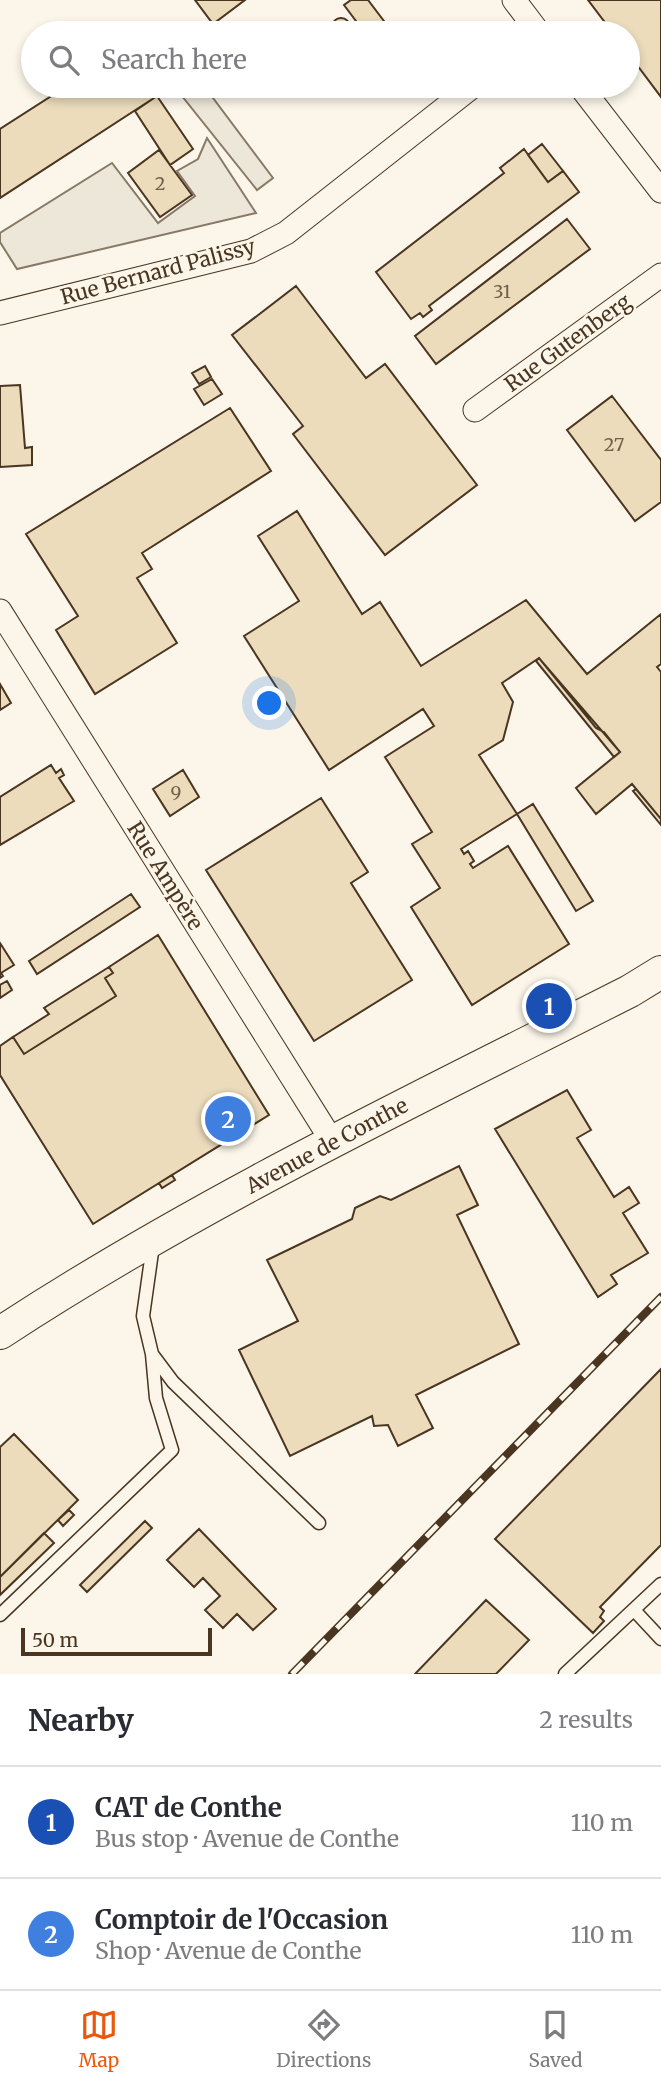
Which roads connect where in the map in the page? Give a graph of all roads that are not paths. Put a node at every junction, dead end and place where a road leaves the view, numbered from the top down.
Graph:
1 (514, 0) edge
2 (530, 21) edge
3 (459, 98) edge
4 (589, 98) edge
5 (661, 191) edge
6 (661, 275) edge
7 (0, 313) edge
8 (475, 410) dead end
9 (0, 611) edge
10 (661, 972) edge
11 (332, 1141) junction
12 (155, 1238) junction
13 (0, 1333) edge
14 (152, 1354) junction
15 (319, 1522) dead end
16 (661, 1584) edge
17 (634, 1610) junction
18 (0, 1615) edge
19 (661, 1639) edge
20 (565, 1674) edge

1 - 2 street
3 - 7 street, Rue Bernard Palissy
4 - 5 street
6 - 8 street, Rue Gutenberg
9 - 11 street, Rue Ampère
10 - 11 street, Avenue de Conthe
11 - 12 street, Avenue de Conthe
12 - 13 street, Avenue de Conthe
12 - 14 lane
14 - 15 lane
14 - 18 lane
16 - 17 lane
17 - 19 lane
17 - 20 lane

